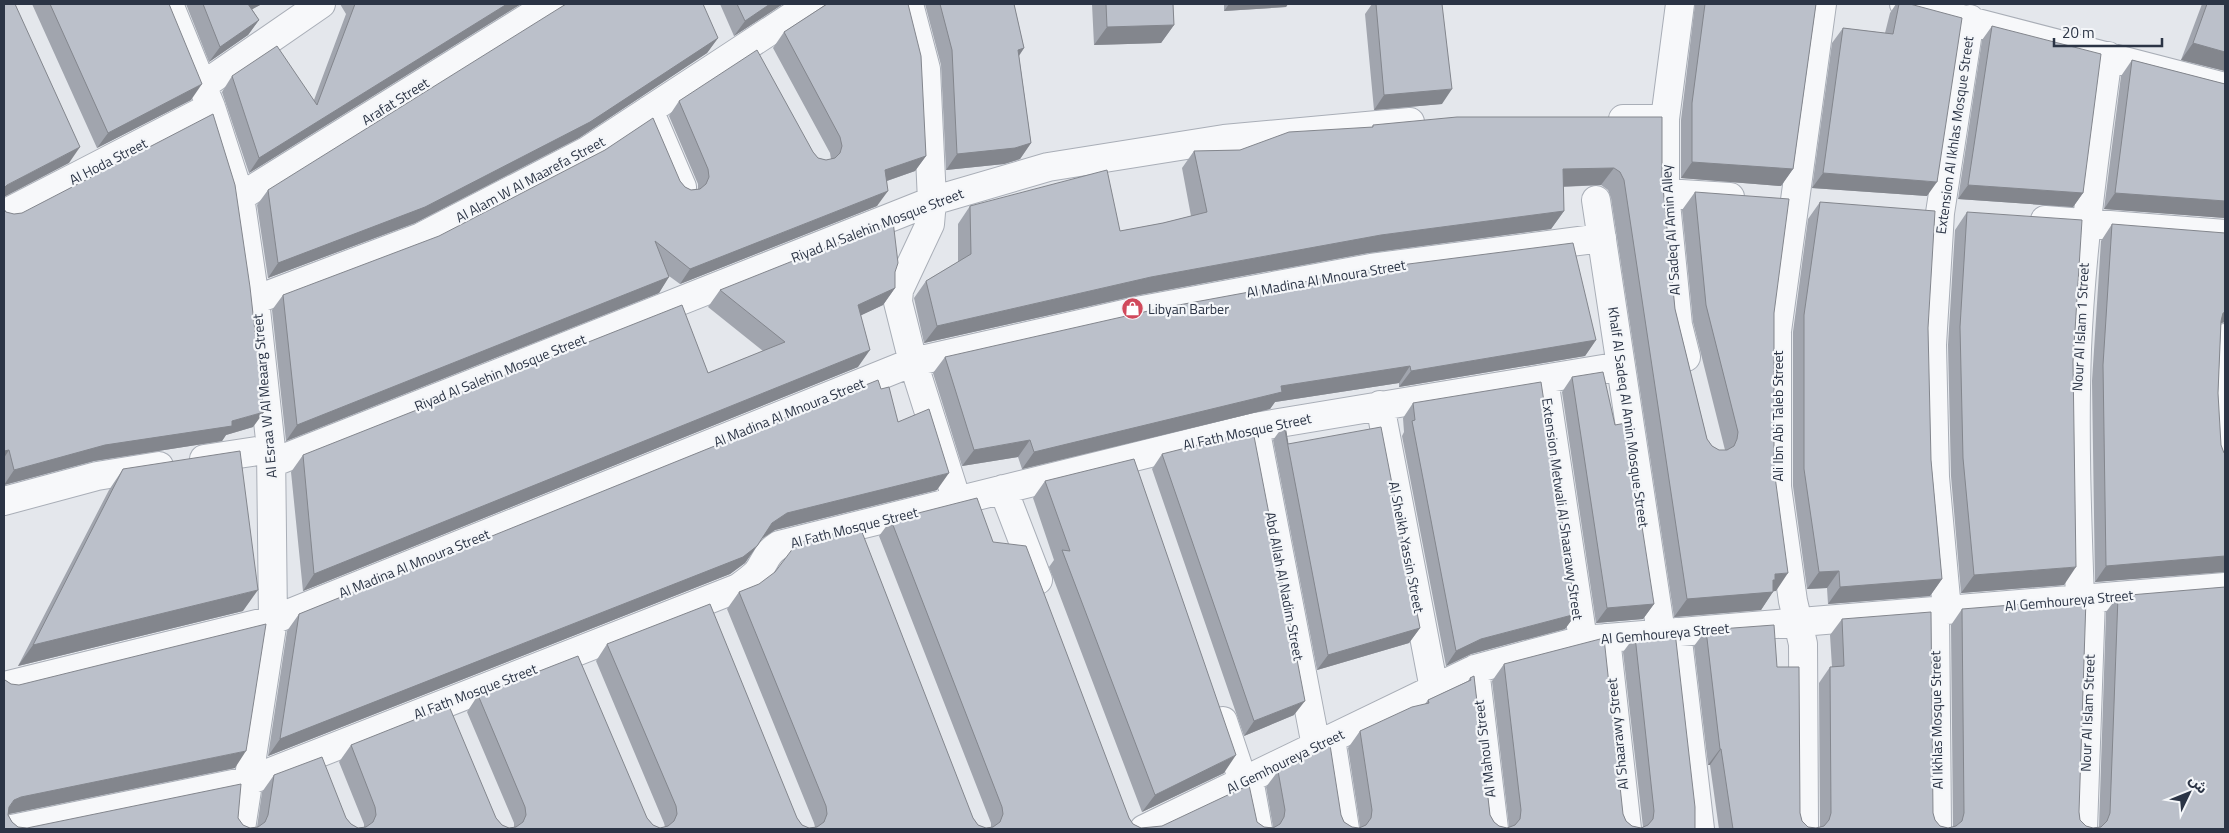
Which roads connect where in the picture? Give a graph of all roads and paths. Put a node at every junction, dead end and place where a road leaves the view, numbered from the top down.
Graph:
1 (169, 4) edge
2 (321, 4) edge
3 (550, 4) edge
4 (811, 4) edge
5 (909, 4) edge
6 (1680, 4) edge
7 (1822, 4) edge
8 (1904, 4) edge
9 (1970, 19) junction
10 (752, 42) junction
11 (2108, 56) junction
12 (766, 68) edge
13 (2225, 87) edge
14 (207, 97) junction
15 (649, 110) junction
16 (1598, 119) edge
17 (1665, 119) junction
18 (1435, 120) edge
19 (78, 144) edge
20 (90, 170) junction
21 (683, 190) edge
22 (1664, 193) junction
23 (240, 198) junction
24 (1596, 200) dead end
25 (932, 201) junction
26 (1794, 202) junction
27 (1824, 204) edge
28 (1911, 210) edge
29 (1940, 213) junction
30 (4, 214) edge
31 (1970, 215) edge
32 (2018, 218) edge
33 (2086, 223) junction
34 (2225, 234) edge
35 (1602, 238) junction
36 (255, 300) junction
37 (2225, 338) edge
38 (913, 362) junction
39 (1621, 366) junction
40 (1544, 379) junction
41 (1692, 380) edge
42 (1380, 405) junction
43 (1255, 427) junction
44 (272, 456) junction
45 (1132, 457) junction
46 (2225, 460) edge
47 (1141, 485) edge
48 (1003, 489) junction
49 (4, 501) edge
50 (957, 501) junction
51 (858, 525) junction
52 (868, 553) edge
53 (2225, 587) edge
54 (2086, 598) junction
55 (1045, 599) edge
56 (707, 600) junction
57 (1941, 610) junction
58 (273, 620) junction
59 (1798, 622) junction
60 (718, 628) edge
61 (1669, 633) junction
62 (1594, 639) junction
63 (575, 652) junction
64 (1475, 670) junction
65 (586, 679) edge
66 (4, 686) edge
67 (1434, 689) junction
68 (1214, 698) edge
69 (446, 703) junction
70 (458, 730) edge
71 (1323, 743) junction
72 (319, 753) junction
73 (329, 778) edge
74 (1246, 780) junction
75 (248, 781) junction
76 (1134, 823) edge
77 (12, 829) edge
78 (241, 829) edge
79 (1258, 829) edge
80 (1345, 829) edge
81 (1494, 829) edge
82 (1627, 829) edge
83 (1700, 829) edge
84 (1804, 829) edge
85 (1937, 829) edge
86 (2083, 829) edge

1 - 14 street, Al Esraa W Al Meaarg Street
2 - 14 street, Al Hoda Street
3 - 23 street, Arafat Street
4 - 10 street, Al Alam W Al Maarefa Street
5 - 25 street
6 - 17 street, Al Sadeq Al Amin Alley
7 - 26 street, Ali Ibn Abi Taleb Street
8 - 9 street
9 - 11 street
9 - 29 street, Extension Al Ikhlas Mosque Street
10 - 12 street
10 - 15 street, Al Alam W Al Maarefa Street
11 - 13 street
11 - 33 street, Nour Al Islam 1 Street
14 - 20 street, Al Hoda Street
14 - 23 street, Al Esraa W Al Meaarg Street
15 - 21 street
15 - 36 street, Al Alam W Al Maarefa Street
16 - 17 street
17 - 22 street, Al Sadeq Al Amin Alley
18 - 25 street, Riyad Al Salehin Mosque Street
19 - 20 street
20 - 30 street, Al Hoda Street
22 - 26 street
22 - 41 street, Al Sadeq Al Amin Alley
23 - 36 street, Al Esraa W Al Meaarg Street
24 - 35 street, Khalf Al Sadeq Al Amin Mosque Street
25 - 38 street
25 - 44 street, Riyad Al Salehin Mosque Street
26 - 27 street
26 - 59 street, Ali Ibn Abi Taleb Street
28 - 29 street
29 - 31 street
29 - 57 street, Extension Al Ikhlas Mosque Street
32 - 33 street
33 - 34 street
33 - 54 street, Nour Al Islam 1 Street
35 - 38 street, Al Madina Al Mnoura Street
35 - 39 street, Khalf Al Sadeq Al Amin Mosque Street
36 - 44 street, Al Esraa W Al Meaarg Street
37 - 46 street
38 - 50 street
38 - 58 street, Al Madina Al Mnoura Street
39 - 40 street, Al Fath Mosque Street
39 - 61 street, Khalf Al Sadeq Al Amin Mosque Street
40 - 42 street, Al Fath Mosque Street
40 - 62 street, Extension Metwali Al Shaarawy Street
42 - 43 street, Al Fath Mosque Street
42 - 67 street, Al Sheikh Yassin Street
43 - 45 street, Al Fath Mosque Street
43 - 71 street, Abd Allah Al Nadim Street
44 - 49 street, Riyad Al Salehin Mosque Street
44 - 58 street, Al Esraa W Al Meaarg Street
45 - 47 street
45 - 48 street, Al Fath Mosque Street
48 - 50 street, Al Fath Mosque Street
48 - 55 street
50 - 51 street, Al Fath Mosque Street
51 - 52 street
51 - 56 street, Al Fath Mosque Street
53 - 54 street, Al Gemhoureya Street
54 - 57 street, Al Gemhoureya Street
54 - 86 street, Nour Al Islam Street
56 - 60 street
56 - 63 street, Al Fath Mosque Street
57 - 59 street, Al Gemhoureya Street
57 - 85 street, Al Ikhlas Mosque Street
58 - 66 street, Al Madina Al Mnoura Street
58 - 75 street, Al Esraa W Al Meaarg Street
59 - 61 street, Al Gemhoureya Street
59 - 84 street, Ali Ibn Abi Taleb Street
61 - 62 street, Al Gemhoureya Street
61 - 83 street, Khalf Al Sadeq Al Amin Mosque Street
62 - 64 street, Al Gemhoureya Street
62 - 82 street, Al Shaarawy Street
63 - 65 street
63 - 69 street, Al Fath Mosque Street
64 - 67 street, Al Gemhoureya Street
64 - 81 street, Al Mahoul Street
67 - 71 street, Al Gemhoureya Street
68 - 74 street
69 - 70 street
69 - 72 street, Al Fath Mosque Street
71 - 74 street, Al Gemhoureya Street
71 - 80 street, Abd Allah Al Nadim Street
72 - 73 street
72 - 75 street, Al Fath Mosque Street
74 - 76 street, Al Gemhoureya Street
74 - 79 street
75 - 77 street, Al Fath Mosque Street
75 - 78 street, Al Esraa W Al Meaarg Street

